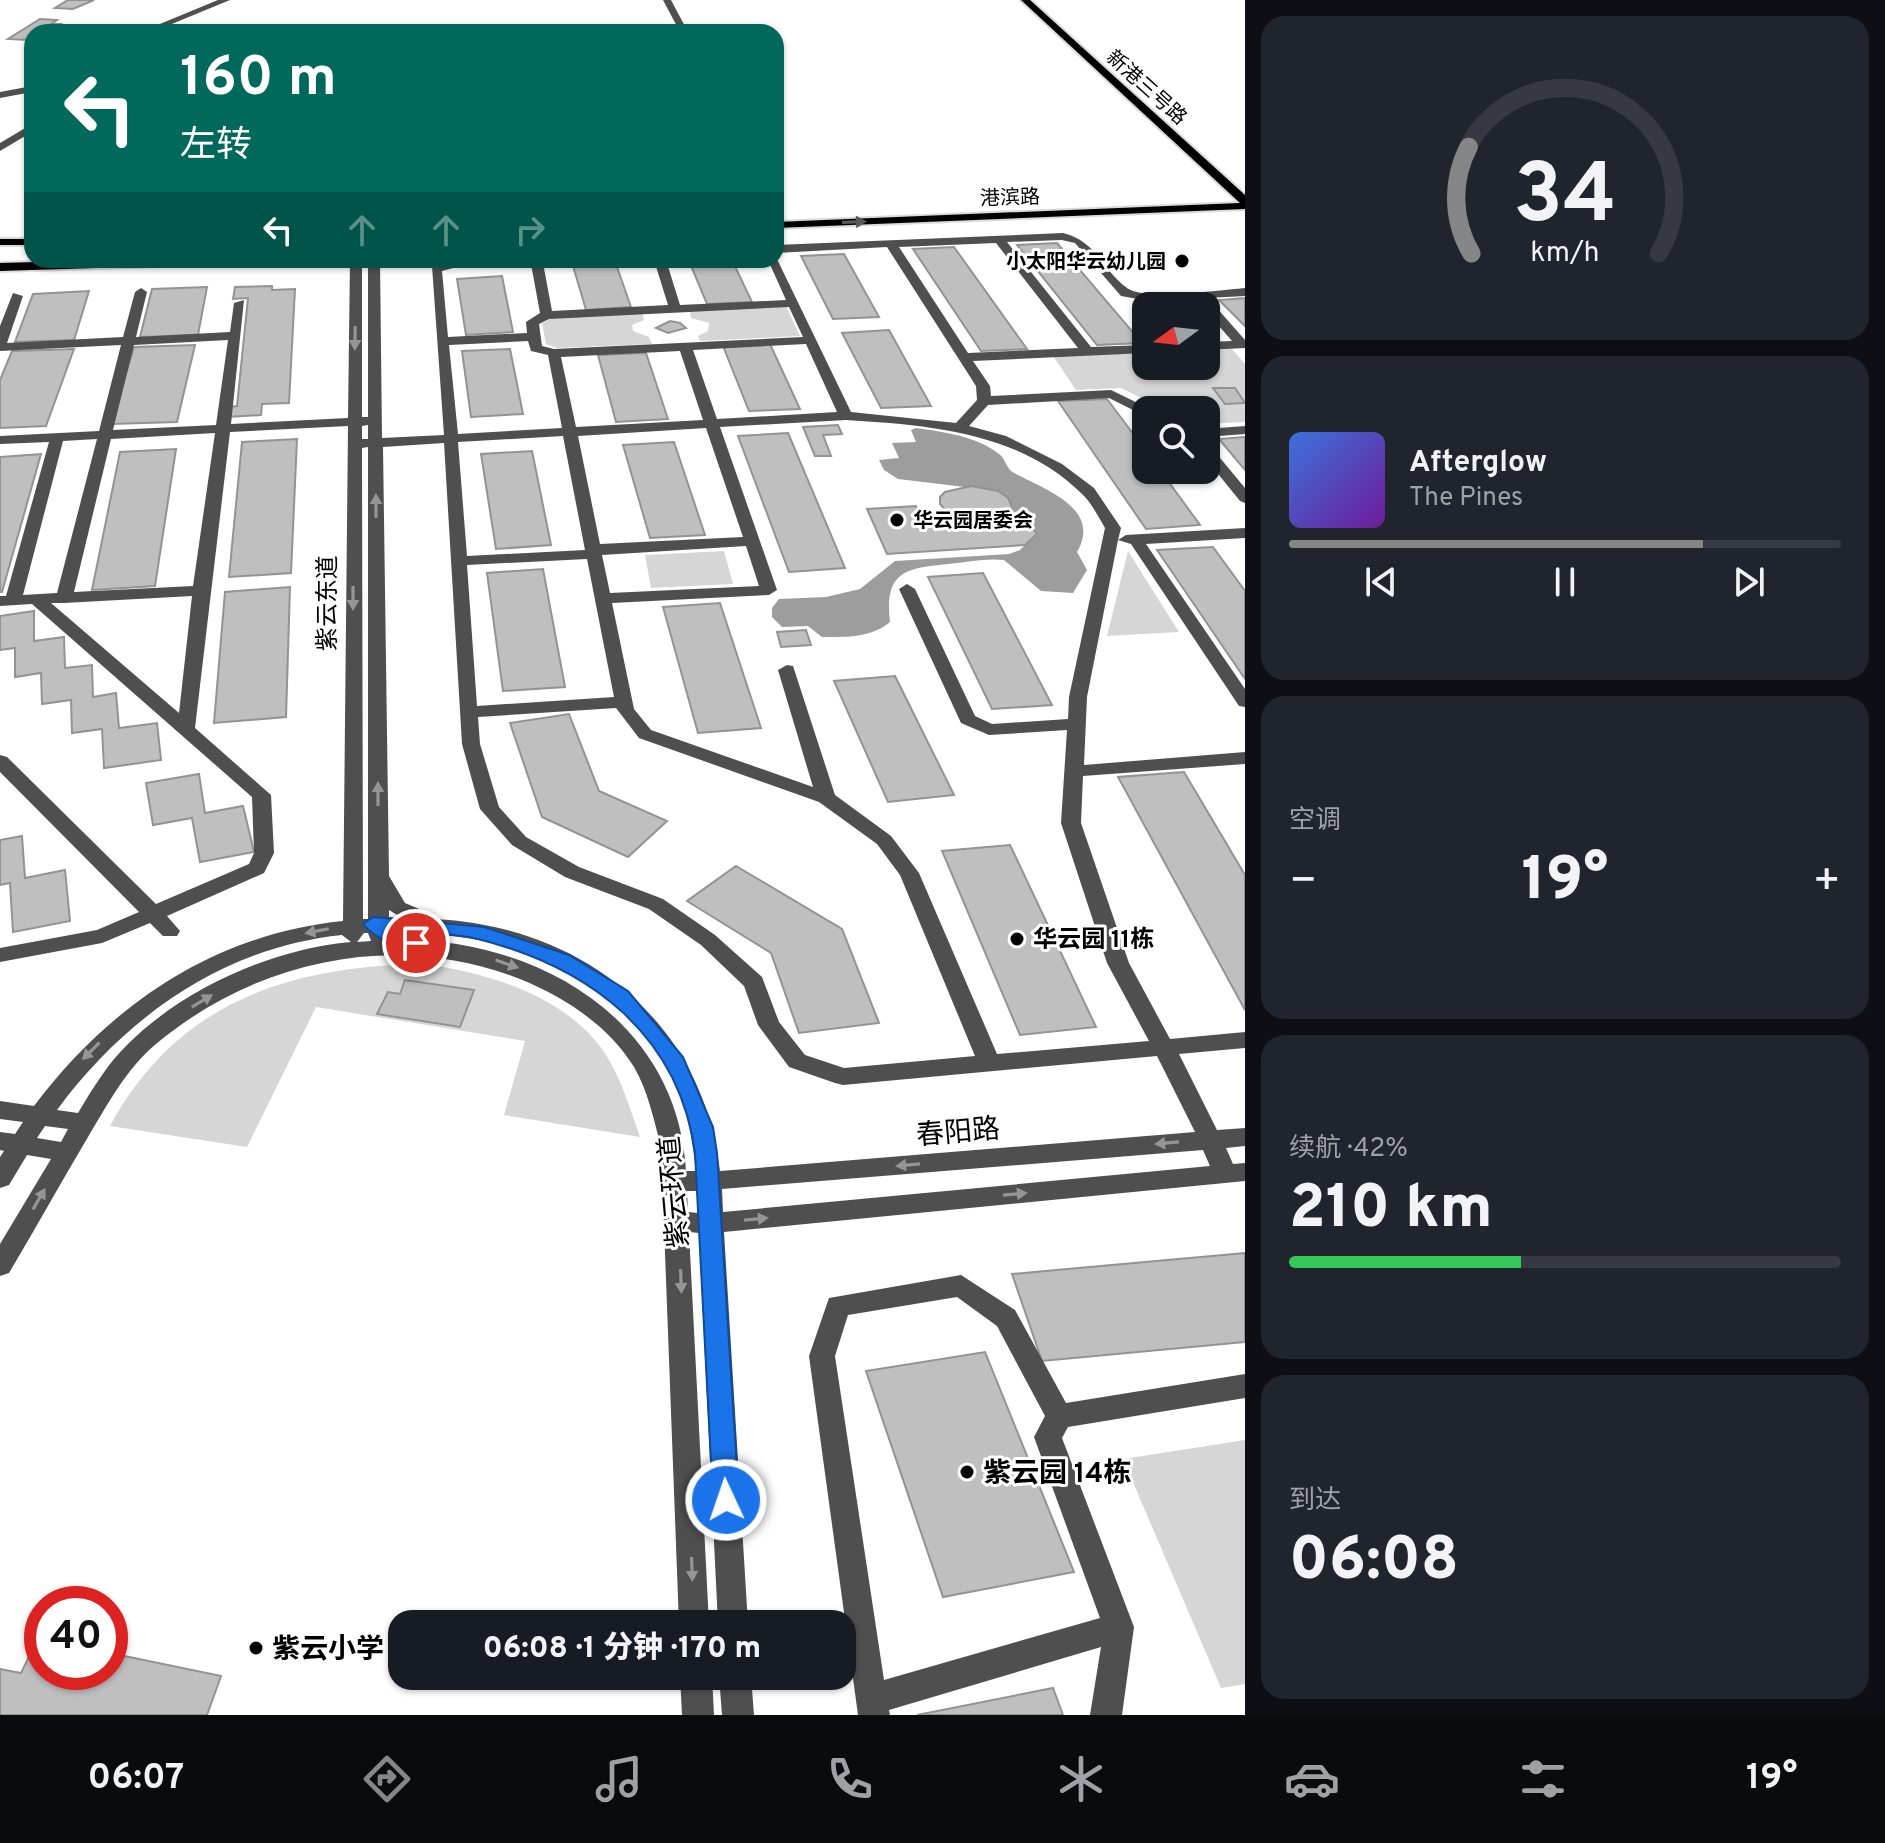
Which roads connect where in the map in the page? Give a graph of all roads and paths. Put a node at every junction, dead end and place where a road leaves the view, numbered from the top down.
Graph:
1 (199, 0) edge
2 (226, 0) edge
3 (665, 0) edge
4 (1025, 0) edge
5 (1037, 0) edge
6 (162, 24) edge
7 (164, 24) edge
8 (678, 24) edge
9 (24, 90) edge
10 (0, 94) edge
11 (24, 132) edge
12 (0, 148) edge
13 (1244, 198) edge
14 (1195, 208) junction
15 (784, 213) edge
16 (1245, 215) edge
17 (784, 225) edge
18 (24, 230) edge
19 (0, 231) edge
20 (999, 239) junction
21 (0, 242) edge
22 (24, 242) edge
23 (891, 244) junction
24 (784, 249) edge
25 (0, 254) edge
26 (24, 254) edge
27 (24, 266) edge
28 (0, 267) edge
29 (356, 268) edge
30 (374, 268) edge
31 (439, 268) edge
32 (538, 268) edge
33 (662, 268) edge
34 (778, 268) edge
35 (141, 292) dead end
36 (1245, 292) edge
37 (1220, 293) edge
38 (1132, 294) edge
39 (17, 296) dead end
40 (240, 303) dead end
41 (794, 303) junction
42 (675, 309) junction
43 (547, 315) junction
44 (1220, 319) edge
45 (236, 336) junction
46 (534, 337) junction
47 (811, 340) junction
48 (128, 341) junction
49 (442, 341) junction
50 (0, 346) edge
51 (1220, 346) edge
52 (1244, 346) edge
53 (685, 347) junction
54 (1132, 349) edge
55 (1087, 351) junction
56 (554, 353) junction
57 (964, 357) junction
58 (984, 401) junction
59 (1132, 404) edge
60 (846, 416) junction
61 (376, 421) junction
62 (354, 422) junction
63 (712, 424) junction
64 (961, 426) junction
65 (224, 429) junction
66 (1245, 430) edge
67 (572, 432) junction
68 (1220, 432) edge
69 (104, 435) junction
70 (57, 437) junction
71 (451, 438) junction
72 (0, 440) edge
73 (376, 442) junction
74 (353, 444) junction
75 (1220, 467) edge
76 (1245, 498) edge
77 (1245, 533) edge
78 (1136, 540) junction
79 (752, 541) junction
80 (1110, 541) junction
81 (594, 551) junction
82 (459, 561) junction
83 (907, 589) dead end
84 (201, 591) junction
85 (64, 598) junction
86 (603, 598) junction
87 (37, 600) junction
88 (6, 601) edge
89 (787, 670) dead end
90 (623, 702) junction
91 (1245, 702) edge
92 (469, 712) junction
93 (1077, 724) junction
94 (186, 729) junction
95 (1245, 759) edge
96 (0, 761) edge
97 (1074, 771) junction
98 (826, 798) junction
99 (378, 872) junction
100 (152, 912) junction
101 (170, 931) dead end
102 (369, 932) junction
103 (440, 937) junction
104 (0, 955) edge
105 (1245, 1040) edge
106 (1164, 1047) junction
107 (990, 1064) junction
108 (0, 1110) edge
109 (38, 1116) junction
110 (84, 1123) junction
111 (1245, 1137) edge
112 (1208, 1140) junction
113 (10, 1143) edge
114 (67, 1152) junction
115 (1236, 1173) edge
116 (0, 1178) edge
117 (676, 1181) junction
118 (709, 1181) junction
119 (678, 1222) junction
120 (712, 1223) junction
121 (0, 1266) edge
122 (1245, 1386) edge
123 (1059, 1416) junction
124 (693, 1610) edge
125 (732, 1610) edge
126 (1119, 1627) junction
127 (697, 1690) edge
128 (736, 1690) edge
129 (873, 1707) edge
130 (698, 1715) edge
131 (738, 1715) edge
132 (1106, 1715) edge

1 - 6 street
2 - 7 street
3 - 8 street
4 - 13 main road, 新港三号路
5 - 13 main road, 新港三号路
9 - 10 street
11 - 12 street
13 - 14 main road, 港滨路
13 - 15 main road, 港滨路
14 - 16 main road
17 -> 14 main road, 港滨路
18 - 19 main road
20 - 23 street
20 - 38 street
20 - 55 street
21 - 22 main road
23 - 24 street
23 - 57 street
25 - 26 main road
27 - 28 main road
29 -> 62 street, 紫云东道
30 - 61 street, 紫云东道
31 - 49 street
32 - 43 street
33 - 42 street
34 - 41 street
35 - 48 street
36 - 37 street
39 - 50 street
40 - 45 street
41 - 42 street
41 - 47 street
42 - 43 street
43 - 46 street
44 - 52 street
45 - 48 street
45 - 65 street
46 - 49 street
46 - 56 street
47 - 53 street
47 - 60 street
48 - 50 street
48 - 69 street
49 - 71 street
51 - 52 street
53 - 56 street
53 - 63 street
54 - 55 street
55 - 57 street
56 - 67 street
57 - 58 street
58 - 59 street
58 - 64 street
60 - 63 street
60 - 64 street
61 - 62 street
61 - 73 street, 紫云东道
62 - 65 street
62 - 74 street, 紫云东道
63 - 67 street
63 - 79 street
64 - 80 street
65 - 69 street
65 - 84 street
66 - 68 street
67 - 71 street
67 - 81 street
69 - 70 street
69 - 85 street
70 - 72 street
70 - 88 street
71 - 73 street
71 - 82 street
73 - 74 street
99 -> 73 street, 紫云东道
74 -> 102 street, 紫云东道
75 - 76 street
77 - 78 street
78 - 80 street
78 - 91 street
79 - 81 street
79 - 86 street
80 - 93 street
81 - 82 street
81 - 86 street
82 - 92 street
83 - 93 street
84 - 85 street
84 - 94 street
85 - 87 street
86 - 90 street
87 - 88 street
87 - 94 street
89 - 98 street
90 - 92 street
90 - 98 street
92 - 107 street
93 - 97 street
94 - 100 street
95 - 97 street
96 - 100 street
97 - 106 street
98 - 107 street
99 - 102 street, 紫云东道
99 - 103 street
100 - 101 street
100 - 104 street
102 - 103 street, 紫云环道
102 -> 109 street, 紫云环道
110 -> 102 street, 紫云环道
103 -> 117 street, 紫云环道
103 - 118 street, 紫云环道
105 - 106 street
106 - 107 street
106 - 112 street
108 - 109 street
109 - 110 street
109 - 113 street, 紫云环道
110 - 114 street, 紫云环道
111 - 112 street, 春阳路
112 - 115 street
112 -> 118 street, 春阳路
113 - 114 street
113 - 116 street, 紫云环道
121 -> 114 street, 紫云环道
120 -> 115 street
117 - 118 street, 春阳路
117 - 119 street, 紫云环道
118 - 120 street, 紫云环道
119 - 120 street
119 -> 124 street, 紫云环道
120 - 125 street, 紫云环道
122 - 123 street
123 - 126 street
123 - 129 street
126 - 129 street
126 - 132 street
127 - 130 street
128 - 131 street

